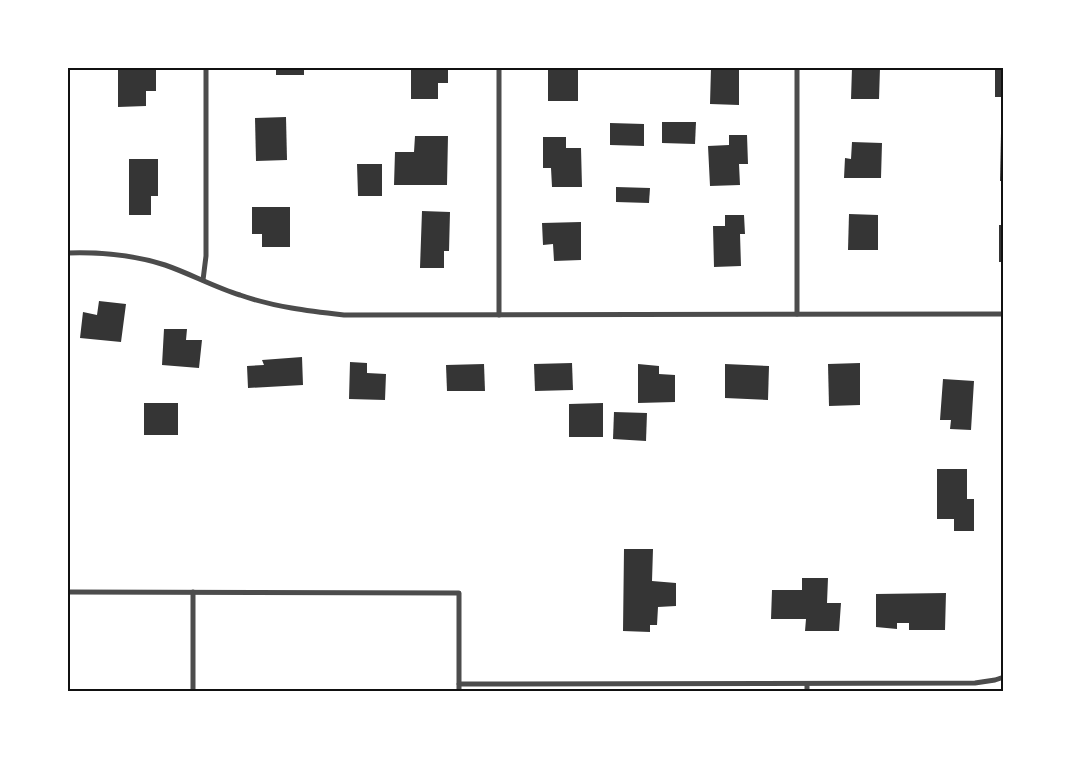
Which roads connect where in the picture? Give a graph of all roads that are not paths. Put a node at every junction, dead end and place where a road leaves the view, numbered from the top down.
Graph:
1 (206, 68) edge
2 (499, 68) edge
3 (797, 68) edge
4 (68, 253) edge
5 (203, 280) junction
6 (797, 314) junction
7 (1004, 314) edge
8 (499, 315) junction
9 (68, 592) edge
10 (193, 592) junction
11 (1004, 677) edge
12 (459, 684) junction
13 (807, 684) junction
14 (193, 692) edge
15 (459, 692) edge
16 (807, 692) edge

1 - 5 street
2 - 8 street
3 - 6 street
4 - 5 street
5 - 8 street
6 - 7 street
6 - 8 street
9 - 10 street
10 - 12 street
10 - 14 street
11 - 13 street
12 - 13 street
12 - 15 street
13 - 16 street

